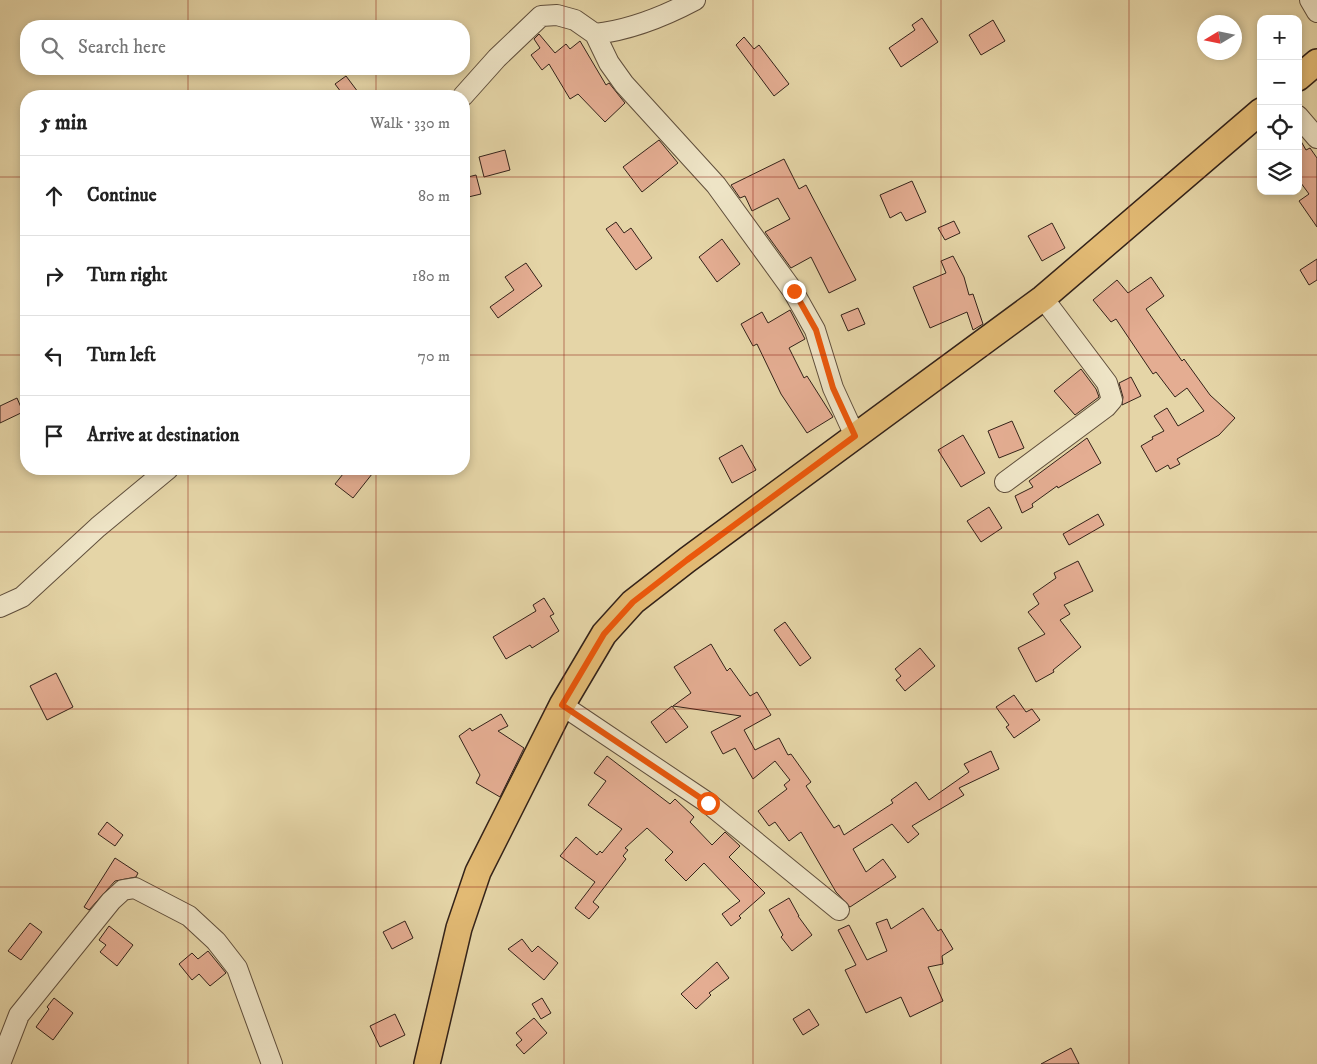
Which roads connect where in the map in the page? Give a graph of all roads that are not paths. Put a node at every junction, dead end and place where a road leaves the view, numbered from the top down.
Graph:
1 (695, 0) edge
2 (1310, 0) edge
3 (539, 8) edge
4 (1317, 12) edge
5 (595, 34) junction
6 (1317, 62) edge
7 (1302, 75) edge
8 (468, 90) edge
9 (1257, 113) edge
10 (1302, 121) edge
11 (1317, 138) edge
12 (1043, 298) junction
13 (855, 436) junction
14 (161, 475) edge
15 (1005, 482) dead end
16 (0, 607) edge
17 (562, 705) junction
18 (839, 910) dead end
19 (0, 1064) edge
20 (272, 1064) edge
21 (427, 1064) edge

1 - 5 street
2 - 4 street
3 - 5 street
3 - 8 street
5 - 13 street
6 - 7 main road
9 - 12 main road
10 - 11 street
12 - 13 main road
12 - 15 street
13 - 17 main road
14 - 16 street
17 - 18 street
17 - 21 main road
19 - 20 street

